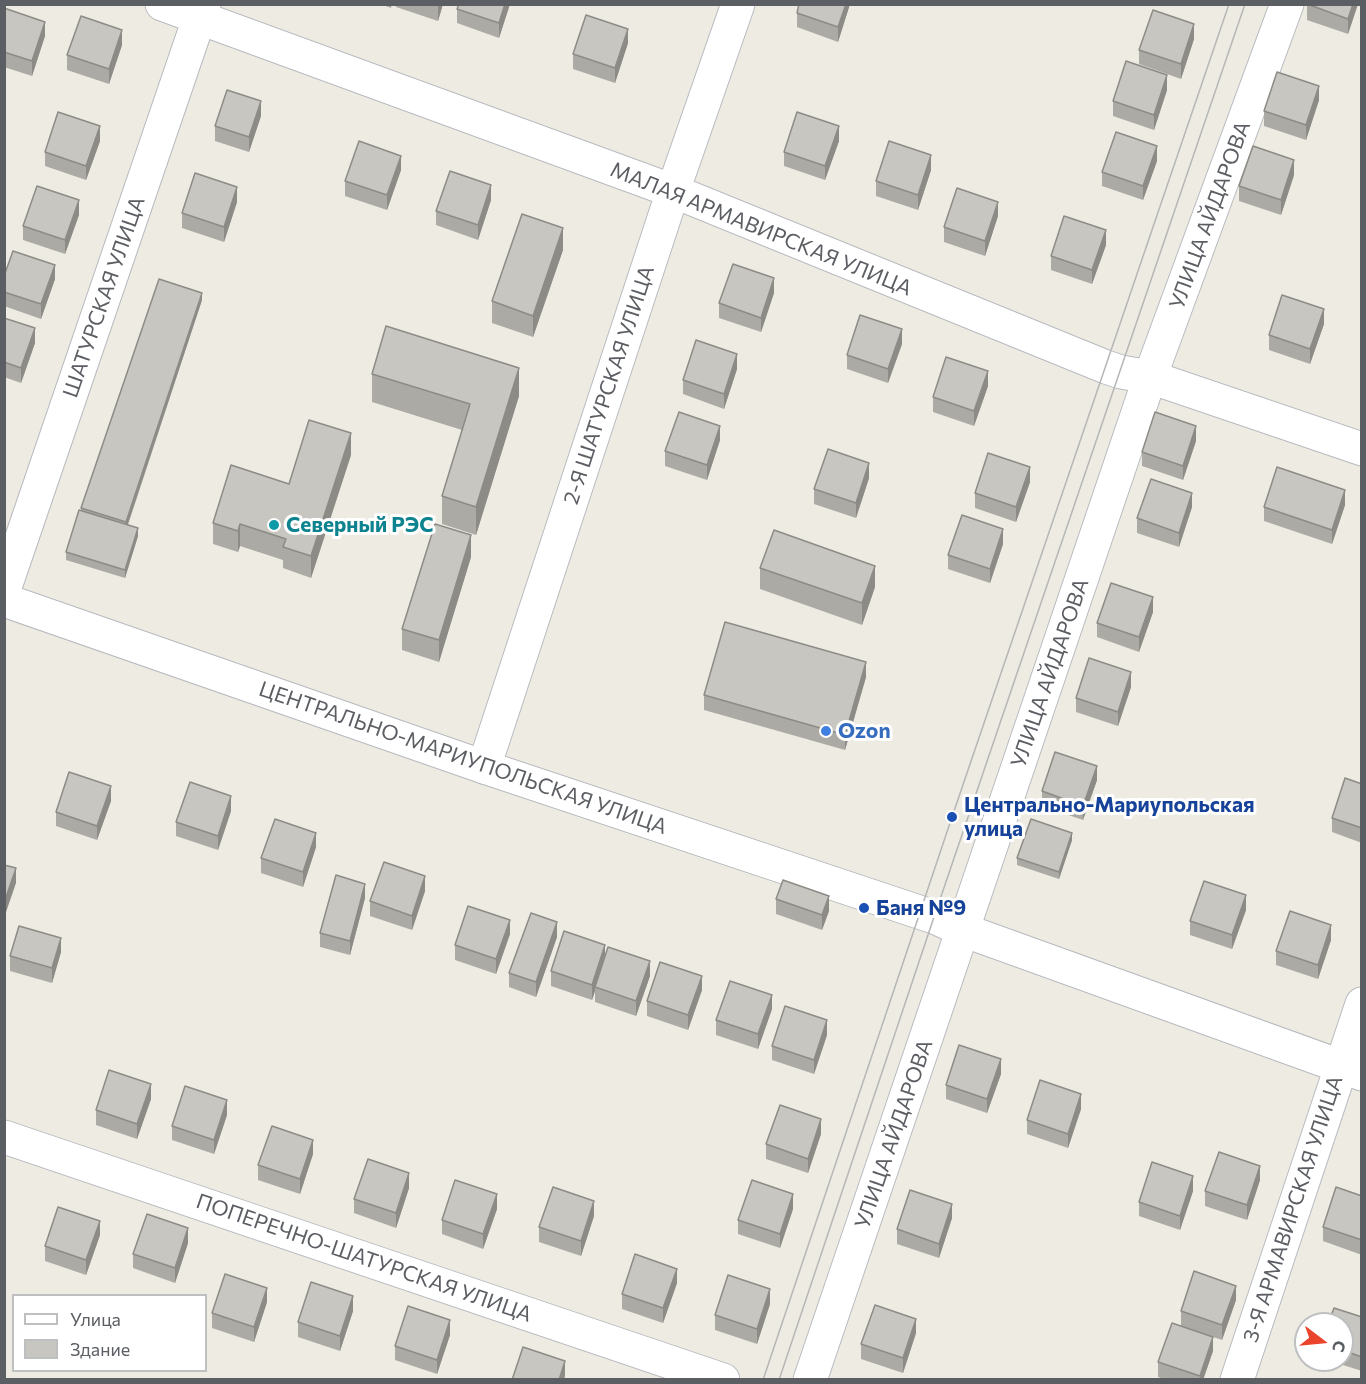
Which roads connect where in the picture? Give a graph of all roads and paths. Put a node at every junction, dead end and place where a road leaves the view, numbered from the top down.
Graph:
1 (162, 4) edge
2 (738, 4) edge
3 (1287, 4) edge
4 (202, 11) edge
5 (672, 191) junction
6 (1150, 377) junction
7 (1362, 448) edge
8 (4, 590) edge
9 (4, 600) edge
10 (484, 767) junction
11 (963, 930) junction
12 (1362, 1004) edge
13 (1351, 1070) edge
14 (4, 1137) edge
15 (723, 1380) edge
16 (810, 1380) edge
17 (1237, 1380) edge

1 - 4 street, МАЛАЯ АРМАВИРСКАЯ УЛИЦА
2 - 5 street, 2-Я ШАТУРСКАЯ УЛИЦА
3 - 6 street, УЛИЦА АЙДАРОВА
4 - 5 street, МАЛАЯ АРМАВИРСКАЯ УЛИЦА
4 - 8 street, ШАТУРСКАЯ УЛИЦА
5 - 6 street, МАЛАЯ АРМАВИРСКАЯ УЛИЦА
5 - 10 street, 2-Я ШАТУРСКАЯ УЛИЦА
6 - 7 street, МАЛАЯ АРМАВИРСКАЯ УЛИЦА
6 - 11 street, УЛИЦА АЙДАРОВА
9 - 10 street, ЦЕНТРАЛЬНО-МАРИУПОЛЬСКАЯ УЛИЦА
10 - 11 street, ЦЕНТРАЛЬНО-МАРИУПОЛЬСКАЯ УЛИЦА
11 - 13 street, ЦЕНТРАЛЬНО-МАРИУПОЛЬСКАЯ УЛИЦА
11 - 16 street, УЛИЦА АЙДАРОВА
12 - 13 street, 3-Я АРМАВИРСКАЯ УЛИЦА
13 - 17 street, 3-Я АРМАВИРСКАЯ УЛИЦА
14 - 15 street, ПОПЕРЕЧНО-ШАТУРСКАЯ УЛИЦА

